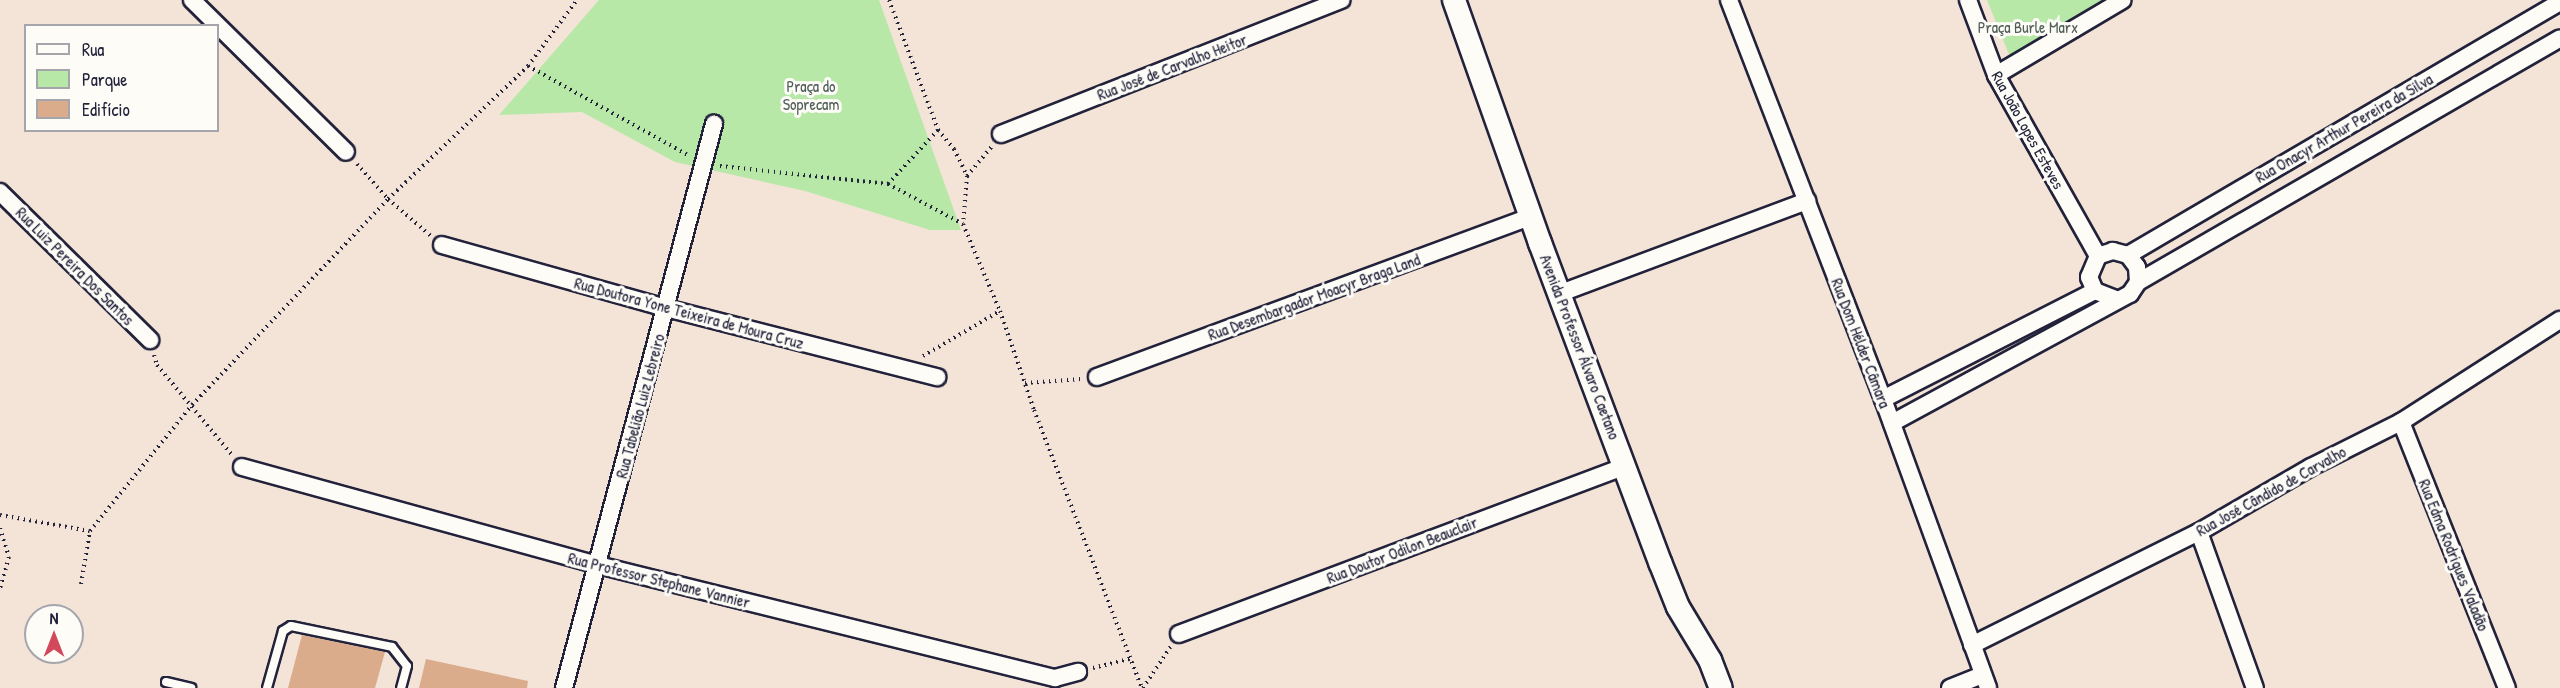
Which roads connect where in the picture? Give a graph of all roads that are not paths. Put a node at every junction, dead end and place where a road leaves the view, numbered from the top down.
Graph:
1 (192, 0) edge
2 (1342, 0) edge
3 (1454, 0) edge
4 (1729, 0) edge
5 (1968, 0) edge
6 (2123, 0) edge
7 (2560, 2) edge
8 (216, 24) edge
9 (219, 27) edge
10 (2560, 38) edge
11 (1996, 75) junction
12 (714, 124) dead end
13 (1001, 134) road end
14 (346, 152) road end
15 (0, 192) edge
16 (1807, 201) junction
17 (1530, 217) junction
18 (442, 245) road end
19 (2128, 255) junction
20 (2098, 256) junction
21 (2138, 282) junction
22 (2095, 291) junction
23 (1561, 293) junction
24 (2116, 299) junction
25 (666, 308) junction
26 (2560, 320) edge
27 (150, 340) road end
28 (937, 377) dead end
29 (1097, 377) road end
30 (1883, 399) junction
31 (2401, 422) junction
32 (1892, 423) junction
33 (1625, 466) junction
34 (242, 467) road end
35 (2199, 531) junction
36 (598, 565) junction
37 (1179, 634) road end
38 (1972, 645) junction
39 (1078, 672) road end
40 (166, 681) dead end
41 (1985, 682) edge
42 (191, 688) edge
43 (267, 688) edge
44 (402, 688) edge
45 (564, 688) edge
46 (1721, 688) edge
47 (1950, 688) edge
48 (2255, 688) edge
49 (2507, 688) edge

1 - 8 street
2 - 13 street, Rua José de Carvalho Heitor
3 - 17 street, Avenida Professor Álvaro Caetano
4 - 16 street, Rua Dom Hélder Câmara
5 - 11 street, Rua João Lopes Esteves
6 - 11 street
7 - 19 street, Rua Onacyr Arthur Pereira da Silva
9 - 14 street
10 - 21 street, Rua Onacyr Arthur Pereira da Silva
11 - 20 street, Rua João Lopes Esteves
12 - 25 street, Rua Tabelião Luiz Lebreiro
15 - 27 street, Rua Luiz Pereira Dos Santos
16 - 23 street
16 - 30 street, Rua Dom Hélder Câmara
17 - 23 street, Avenida Professor Álvaro Caetano
17 - 29 street, Rua Desembargador Moacyr Braga Land
18 - 25 street, Rua Doutora Yone Teixeira de Moura Cruz
19 - 20 street
19 - 21 street
20 - 22 street
21 - 24 street
22 - 24 street
22 - 30 street
23 - 33 street, Avenida Professor Álvaro Caetano
24 - 32 street
25 - 28 street, Rua Doutora Yone Teixeira de Moura Cruz
25 - 36 street, Rua Tabelião Luiz Lebreiro
26 - 31 street, Rua José Cândido de Carvalho
30 - 32 street, Rua Dom Hélder Câmara
31 - 35 street, Rua José Cândido de Carvalho
31 - 49 street, Rua Edma Rodrigues Valadão
32 - 38 street, Rua Dom Hélder Câmara
33 - 37 street, Rua Doutor Odilon Beauclair
33 - 46 street, Avenida Professor Álvaro Caetano
34 - 36 street, Rua Professor Stephane Vannier
35 - 38 street, Rua José Cândido de Carvalho
35 - 48 street
36 - 39 street, Rua Professor Stephane Vannier
36 - 45 street, Rua Tabelião Luiz Lebreiro
38 - 41 street, Rua Dom Hélder Câmara
40 - 42 lane
41 - 47 street
43 - 44 lane

